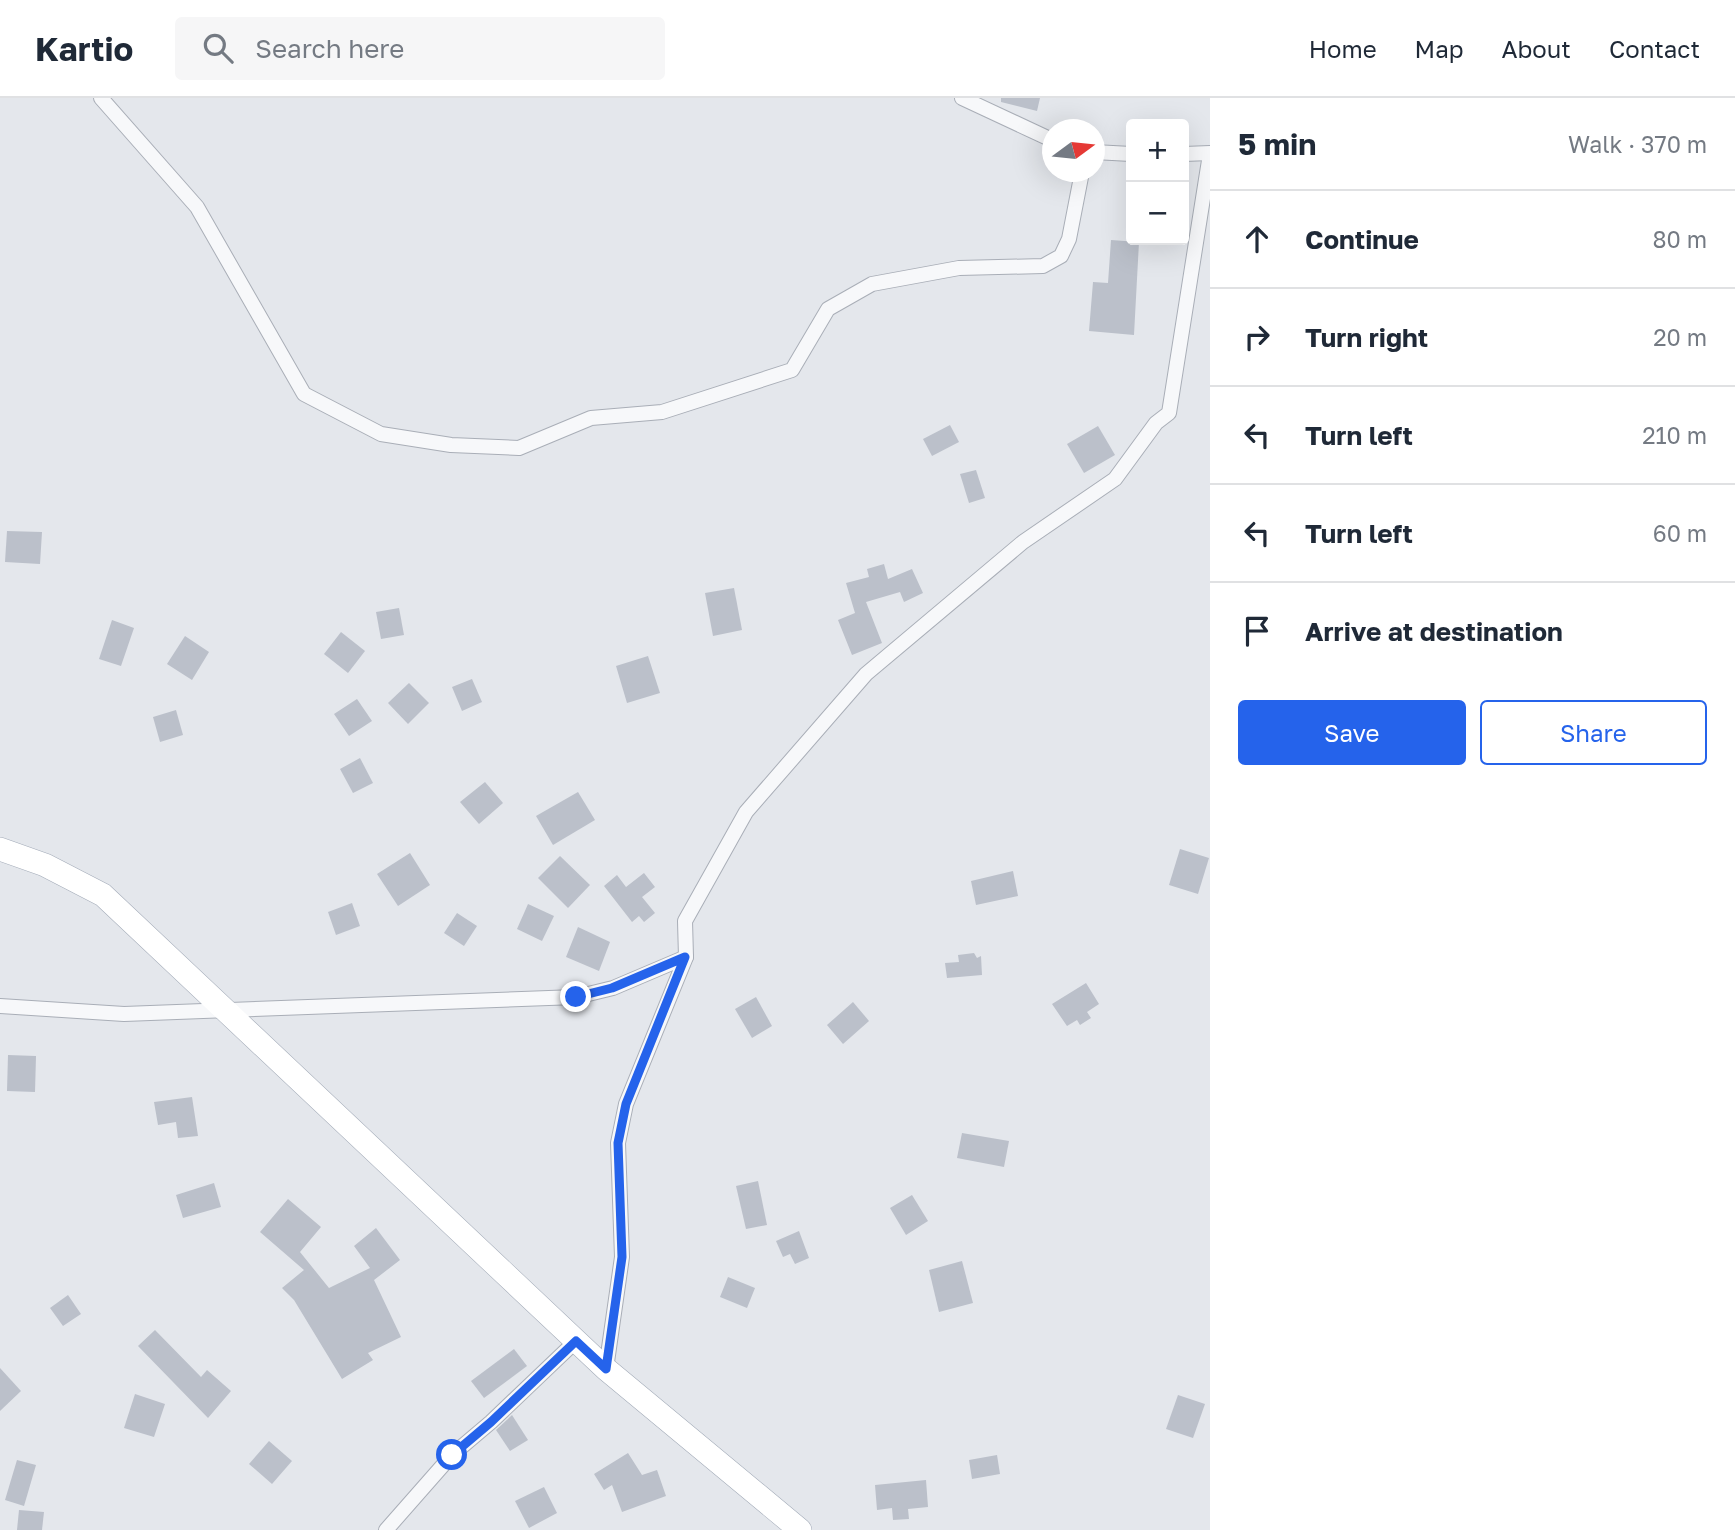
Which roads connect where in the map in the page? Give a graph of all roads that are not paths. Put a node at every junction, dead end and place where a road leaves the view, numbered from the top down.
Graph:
1 (101, 98) edge
2 (962, 98) edge
3 (1042, 135) edge
4 (1105, 153) edge
5 (1210, 153) edge
6 (1126, 154) edge
7 (1189, 154) edge
8 (1080, 182) edge
9 (0, 849) edge
10 (685, 957) junction
11 (0, 1006) edge
12 (228, 1010) junction
13 (576, 1341) junction
14 (606, 1369) junction
15 (386, 1530) edge
16 (800, 1530) edge

1 - 8 street
2 - 3 street
4 - 6 street
5 - 7 street
5 - 10 street
9 - 12 main road
10 - 12 street
10 - 14 street
11 - 12 street
12 - 13 main road
13 - 14 main road
13 - 15 street
14 - 16 main road

